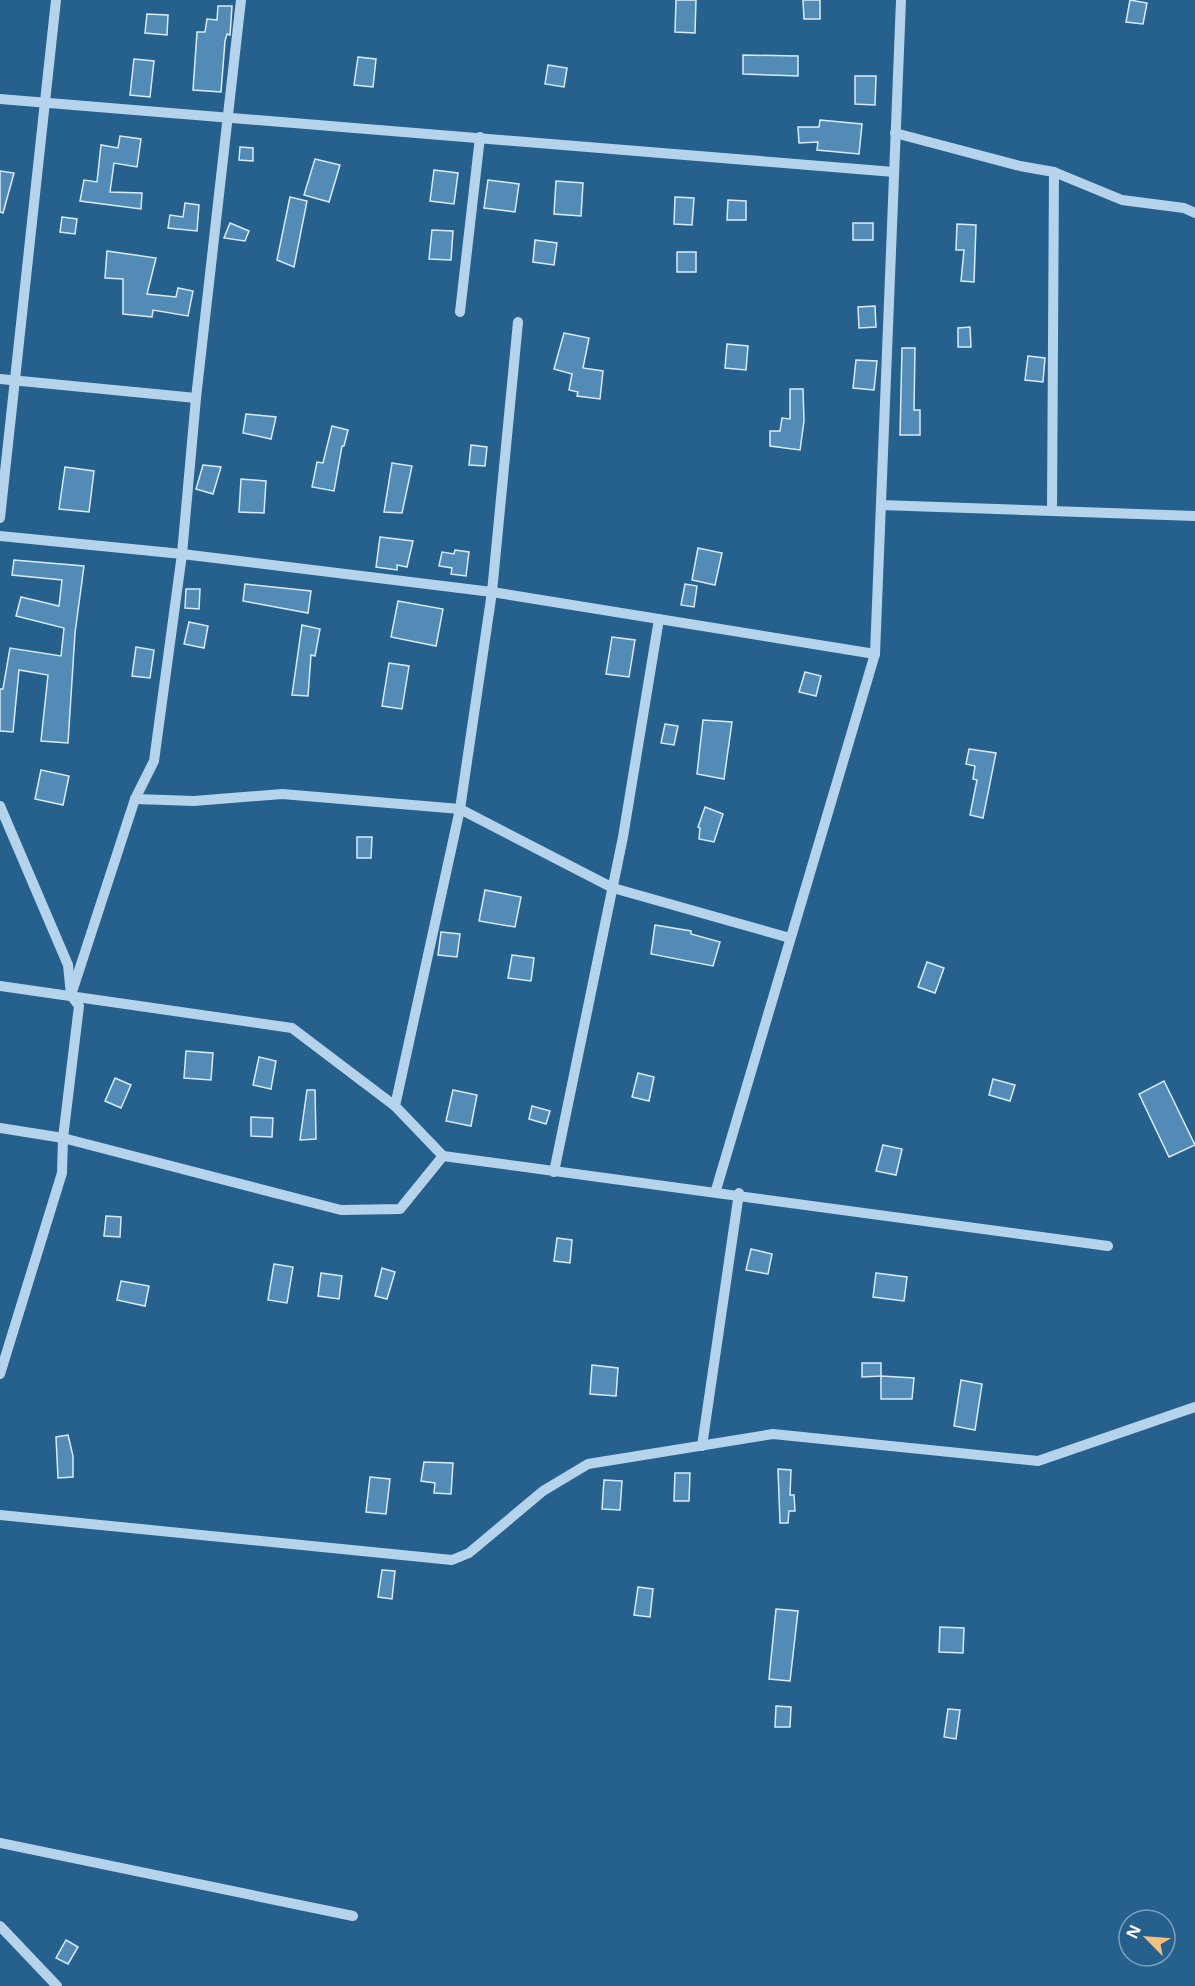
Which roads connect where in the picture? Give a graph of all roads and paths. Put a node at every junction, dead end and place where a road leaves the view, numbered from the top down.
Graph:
1 (56, 0) edge
2 (241, 0) edge
3 (900, 0) edge
4 (0, 99) edge
5 (45, 103) junction
6 (228, 117) junction
7 (895, 133) junction
8 (480, 137) junction
9 (894, 171) junction
10 (1054, 172) junction
11 (1195, 213) edge
12 (460, 312) dead end
13 (518, 322) dead end
14 (0, 379) edge
15 (14, 381) junction
16 (196, 398) junction
17 (881, 505) junction
18 (1052, 511) junction
19 (1195, 516) edge
20 (0, 518) edge
21 (0, 536) edge
22 (182, 554) junction
23 (492, 592) junction
24 (659, 619) junction
25 (875, 654) junction
26 (135, 799) junction
27 (0, 806) edge
28 (460, 809) junction
29 (613, 888) junction
30 (790, 938) junction
31 (0, 986) edge
32 (71, 995) junction
33 (395, 1106) junction
34 (0, 1128) edge
35 (63, 1138) junction
36 (443, 1156) junction
37 (555, 1172) junction
38 (716, 1190) junction
39 (739, 1194) junction
40 (1108, 1246) dead end
41 (0, 1374) edge
42 (1195, 1407) edge
43 (702, 1446) junction
44 (0, 1515) edge
45 (0, 1844) edge
46 (353, 1916) dead end
47 (0, 1926) edge
48 (57, 1986) edge

1 - 5 street
2 - 6 street
3 - 7 street
4 - 5 street
5 - 6 street
5 - 15 street
6 - 8 street
6 - 16 street
7 - 9 street
7 - 10 street
8 - 9 street
8 - 12 street
9 - 17 street
10 - 11 street
10 - 18 street
13 - 23 street
14 - 15 street
15 - 16 street
15 - 20 street
16 - 22 street
17 - 18 street
17 - 25 street
18 - 19 street
21 - 22 street
22 - 23 street
22 - 26 street
23 - 24 street
23 - 28 street
24 - 25 street
24 - 29 street
25 - 30 street
26 - 28 street
26 - 32 street
27 - 32 street
28 - 29 street
28 - 33 street
29 - 30 street
29 - 37 street
30 - 38 street
31 - 32 street
32 - 33 street
32 - 35 street
33 - 36 street
34 - 35 street
35 - 36 street
35 - 41 street
36 - 37 street
37 - 38 street
38 - 39 street
39 - 40 street
39 - 43 street
42 - 43 street
43 - 44 street
45 - 46 street
47 - 48 street

